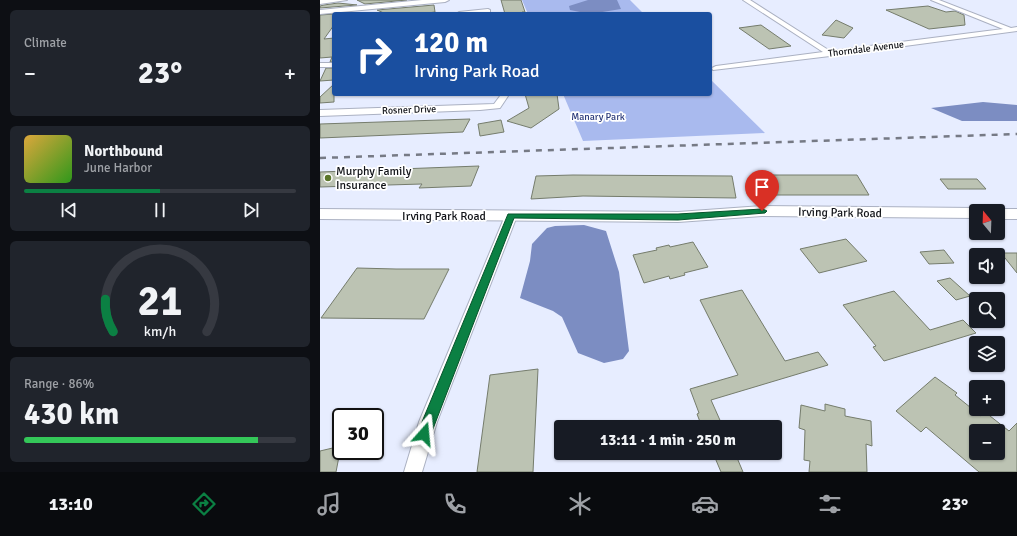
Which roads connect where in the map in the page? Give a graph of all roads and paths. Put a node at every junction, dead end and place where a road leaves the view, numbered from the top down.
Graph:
1 (344, 0) edge
2 (445, 0) edge
3 (746, 0) edge
4 (934, 0) edge
5 (320, 2) edge
6 (488, 10) edge
7 (320, 12) edge
8 (474, 12) edge
9 (1015, 30) edge
10 (830, 54) junction
11 (320, 65) edge
12 (332, 65) edge
13 (716, 68) dead end
14 (504, 96) edge
15 (320, 113) edge
16 (969, 213) edge
17 (320, 214) edge
18 (1005, 214) edge
19 (1017, 214) edge
20 (511, 216) junction
21 (413, 472) edge

1 - 5 street
2 - 7 main road
3 - 10 street
4 - 9 street
6 - 8 street
9 - 10 street, Thorndale Avenue
10 - 13 street, Thorndale Avenue
11 - 12 street
14 - 15 street, Rosner Drive
16 - 20 main road, Irving Park Road
17 - 20 main road, Irving Park Road
18 - 19 main road
20 - 21 street

